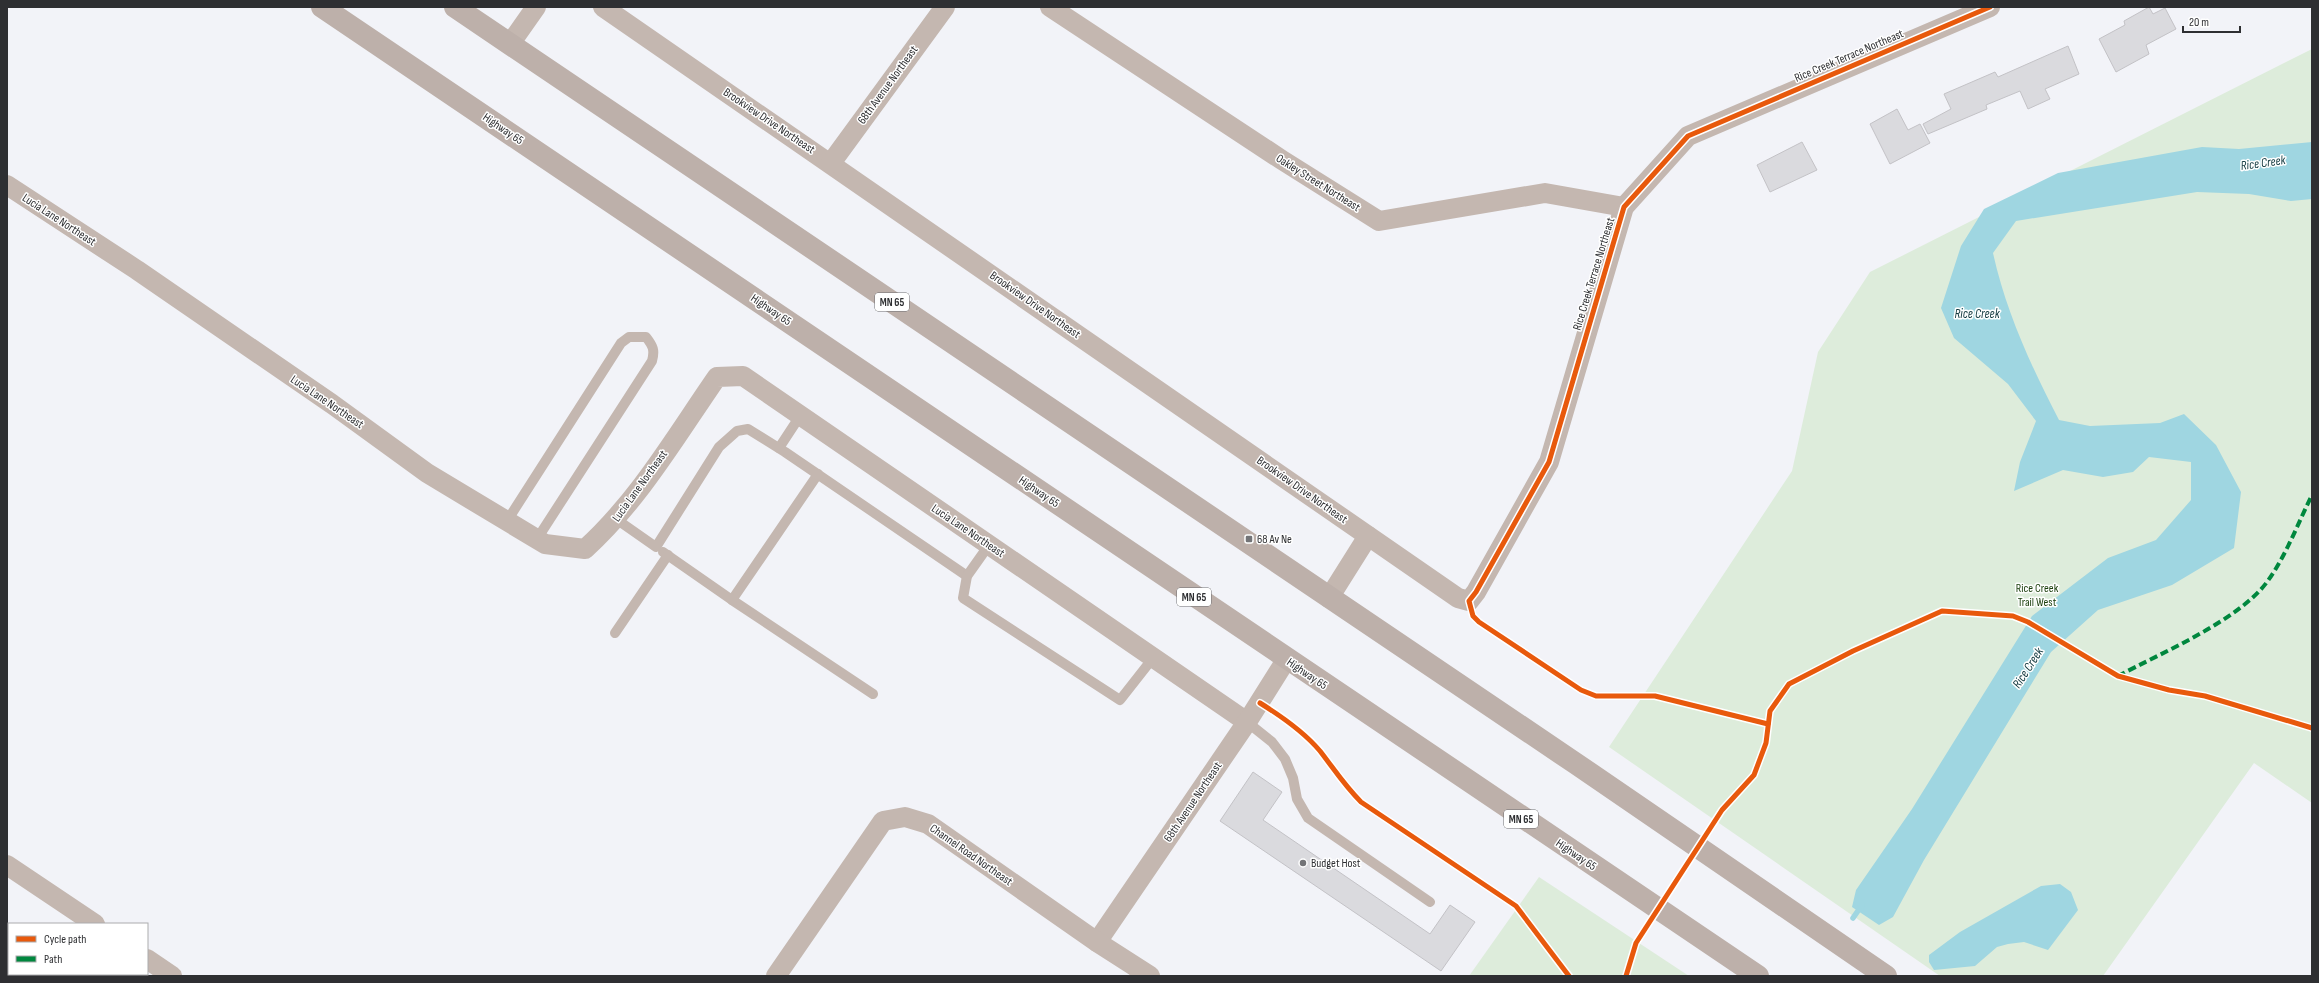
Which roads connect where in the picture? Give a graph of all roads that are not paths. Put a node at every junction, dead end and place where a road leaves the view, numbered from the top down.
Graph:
1 (322, 7) edge
2 (455, 7) edge
3 (536, 7) edge
4 (603, 7) edge
5 (945, 7) edge
6 (1050, 7) edge
7 (1990, 7) edge
8 (510, 44) junction
9 (832, 163) junction
10 (7, 185) edge
11 (1624, 208) junction
12 (800, 416) junction
13 (780, 448) junction
14 (818, 474) junction
15 (616, 519) junction
16 (507, 521) junction
17 (1368, 536) junction
18 (537, 539) junction
19 (989, 545) junction
20 (656, 547) junction
21 (668, 555) junction
22 (967, 576) junction
23 (1329, 598) junction
24 (732, 600) junction
25 (1469, 600) joint
26 (615, 633) dead end
27 (1153, 658) junction
28 (1286, 660) junction
29 (873, 694) dead end
30 (1247, 722) junction
31 (7, 865) edge
32 (1430, 902) dead end
33 (94, 923) edge
34 (1097, 942) junction
35 (148, 960) edge
36 (172, 976) edge
37 (776, 976) edge
38 (1150, 976) edge
39 (1758, 976) edge
40 (1886, 976) edge

1 - 28 highway, Highway 65 / MN 65
2 - 8 highway, MN 65
3 - 8 street
4 - 9 street, Brookview Drive Northeast
5 - 9 street, 68th Avenue Northeast
6 - 11 street, Oakley Street Northeast
7 - 11 street, Rice Creek Terrace Northeast
8 - 23 highway, MN 65
9 - 17 street, Brookview Drive Northeast
10 - 16 street, Lucia Lane Northeast
11 - 25 street, Rice Creek Terrace Northeast
12 - 13 lane
12 - 15 street, Lucia Lane Northeast
12 - 19 street, Lucia Lane Northeast
13 - 14 lane
13 - 20 lane
14 - 22 lane
14 - 24 lane
15 - 18 street, Lucia Lane Northeast
15 - 20 lane
16 - 18 street, Lucia Lane Northeast
16 - 18 lane
17 - 23 street
17 - 25 street, Brookview Drive Northeast
19 - 22 lane
19 - 27 street, Lucia Lane Northeast
20 - 21 lane
21 - 24 lane
21 - 26 lane
22 - 27 lane
23 - 40 highway, MN 65
24 - 29 lane
27 - 30 street, Lucia Lane Northeast
28 - 30 street, 68th Avenue Northeast
28 - 39 highway, Highway 65 / MN 65
30 - 32 lane
30 - 34 street, 68th Avenue Northeast
31 - 33 street
34 - 37 street, Channel Road Northeast
34 - 38 street, Channel Road Northeast
35 - 36 street

